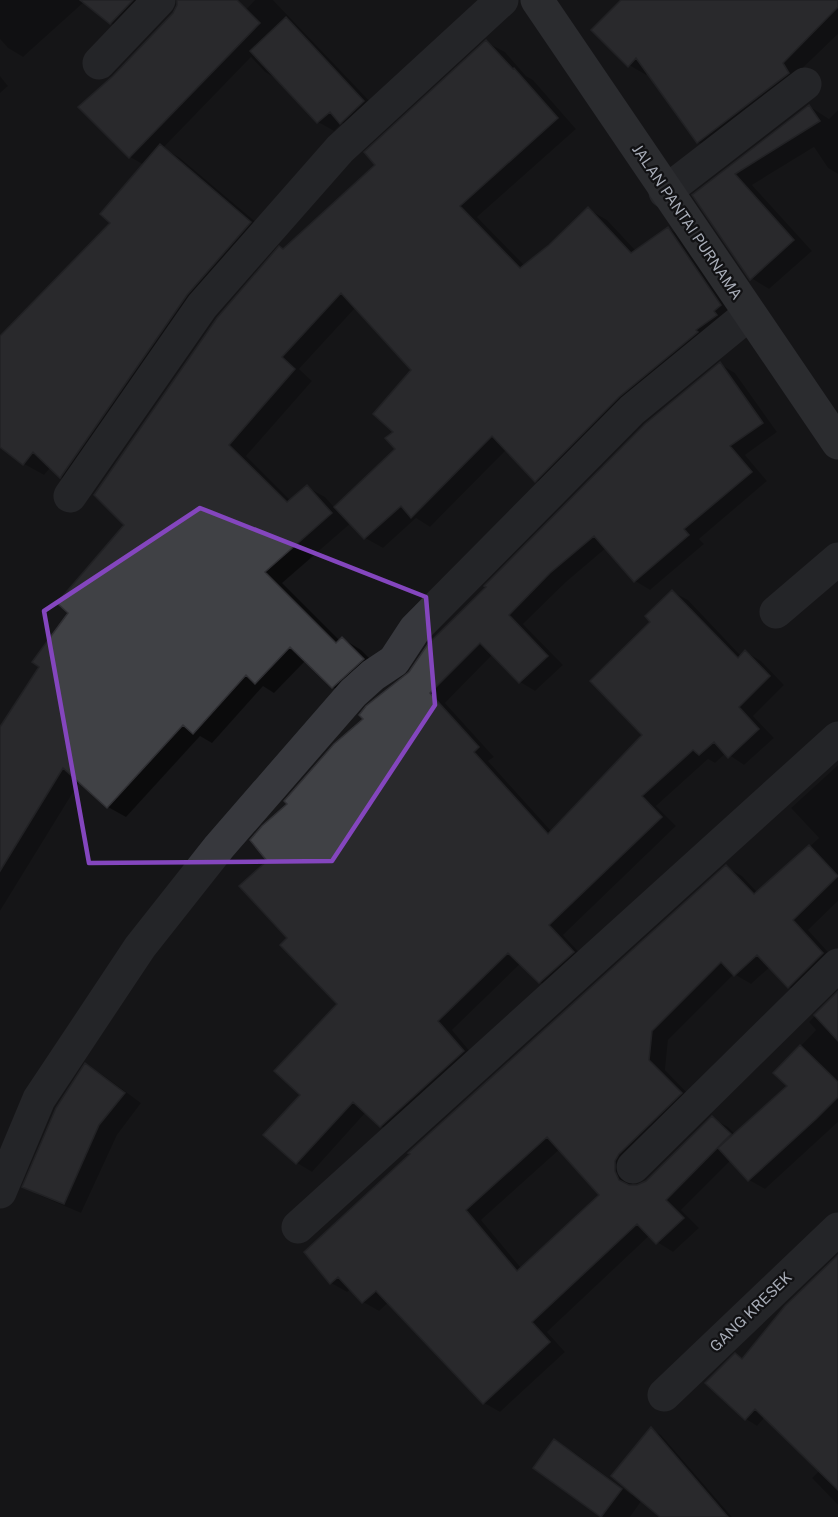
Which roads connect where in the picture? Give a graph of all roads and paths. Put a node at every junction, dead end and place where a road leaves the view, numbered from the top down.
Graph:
1 (159, 0) edge
2 (502, 0) edge
3 (537, 0) edge
4 (99, 63) dead end
5 (805, 84) dead end
6 (665, 192) junction
7 (749, 314) junction
8 (838, 444) edge
9 (70, 496) dead end
10 (838, 560) edge
11 (776, 612) dead end
12 (838, 738) edge
13 (838, 965) edge
14 (633, 1167) dead end
15 (0, 1192) edge
16 (298, 1227) dead end
17 (838, 1228) edge
18 (664, 1395) dead end

1 - 4 street
2 - 9 street
3 - 6 street, JALAN PANTAI PURNAMA
5 - 6 street
6 - 7 street, JALAN PANTAI PURNAMA
7 - 8 street, JALAN PANTAI PURNAMA
7 - 15 street
10 - 11 street
12 - 16 street
13 - 14 street
17 - 18 street, GANG KRESEK

